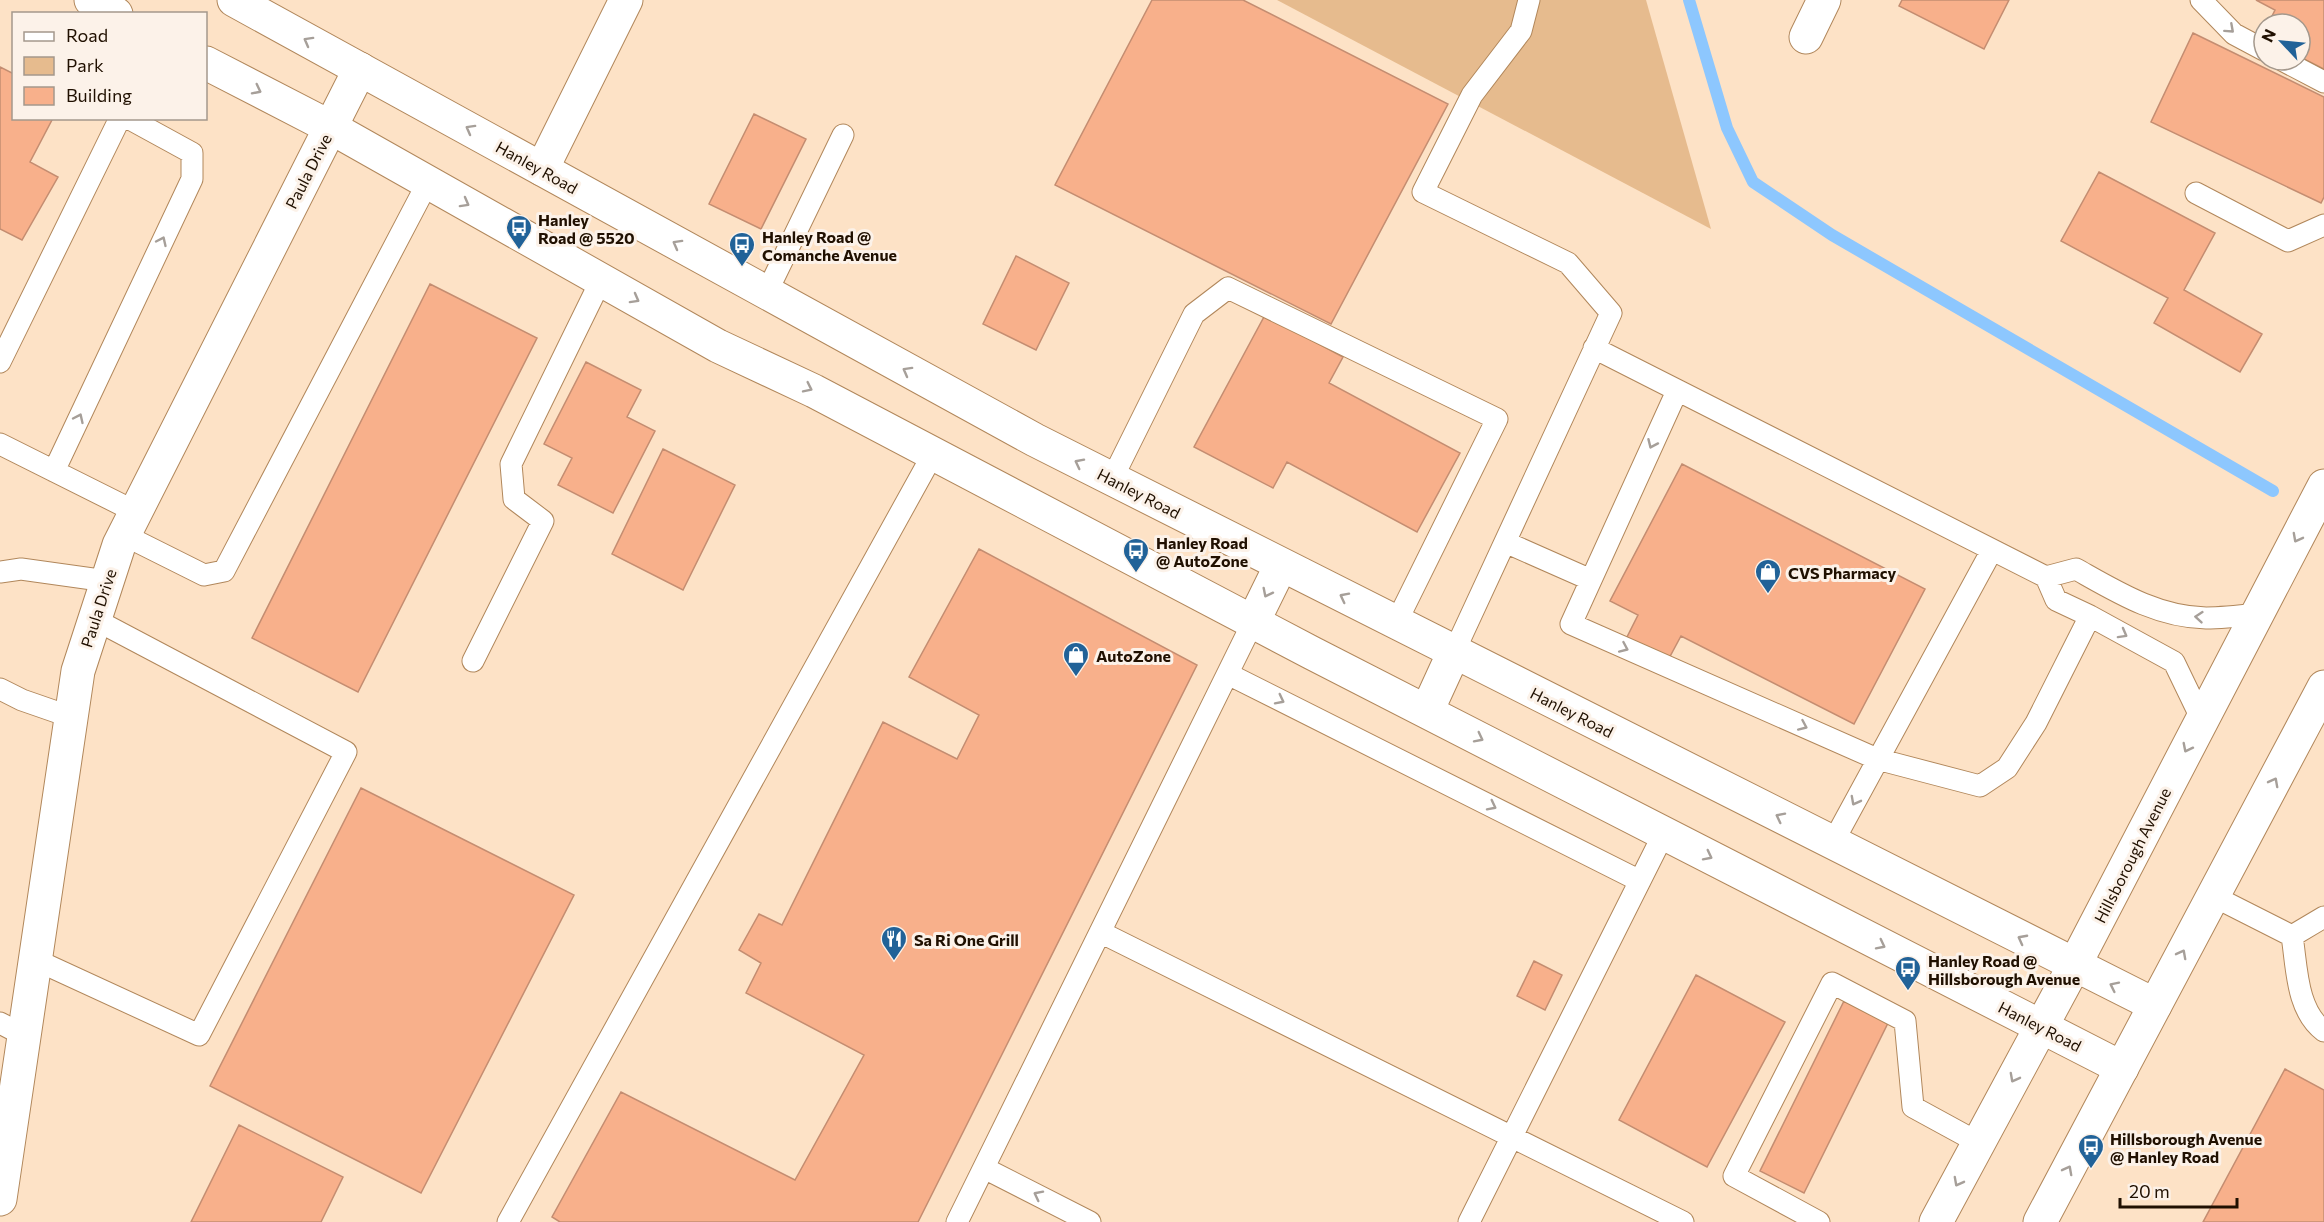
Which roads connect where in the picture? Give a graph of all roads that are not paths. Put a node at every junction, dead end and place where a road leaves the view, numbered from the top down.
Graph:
1 (91, 0) edge
2 (234, 0) edge
3 (626, 0) edge
4 (1529, 0) edge
5 (1824, 0) edge
6 (2201, 0) edge
7 (112, 12) edge
8 (1806, 37) dead end
9 (2252, 44) edge
10 (207, 64) edge
11 (360, 69) junction
12 (2305, 72) edge
13 (2324, 82) edge
14 (119, 120) edge
15 (132, 120) edge
16 (330, 127) junction
17 (843, 135) dead end
18 (542, 169) junction
19 (428, 182) junction
20 (2196, 193) dead end
21 (2324, 225) edge
22 (601, 280) junction
23 (766, 294) junction
24 (1594, 348) junction
25 (0, 362) edge
26 (1677, 391) junction
27 (0, 444) edge
28 (933, 454) junction
29 (54, 471) junction
30 (1112, 480) junction
31 (2324, 486) edge
32 (130, 523) junction
33 (1505, 542) junction
34 (1992, 550) junction
35 (1281, 565) junction
36 (0, 573) edge
37 (2046, 577) junction
38 (1591, 580) junction
39 (107, 581) junction
40 (2257, 614) junction
41 (2090, 616) junction
42 (94, 620) junction
43 (1253, 622) junction
44 (1396, 623) junction
45 (1454, 652) junction
46 (472, 661) dead end
47 (1228, 674) junction
48 (2324, 687) edge
49 (0, 689) edge
50 (1426, 711) junction
51 (71, 717) junction
52 (2202, 720) junction
53 (1877, 759) junction
54 (1664, 833) junction
55 (1832, 844) junction
56 (1640, 881) junction
57 (2213, 896) junction
58 (2324, 917) edge
59 (1100, 932) junction
60 (2292, 936) junction
61 (36, 960) junction
62 (2074, 966) junction
63 (2155, 1005) junction
64 (2041, 1026) junction
65 (12, 1029) edge
66 (2324, 1031) edge
67 (2122, 1068) junction
68 (1512, 1137) junction
69 (1979, 1143) junction
70 (984, 1168) junction
71 (2, 1179) edge
72 (508, 1222) edge
73 (959, 1222) edge
74 (1090, 1222) edge
75 (1469, 1222) edge
76 (1683, 1222) edge
77 (1819, 1222) edge
78 (1936, 1222) edge
79 (2040, 1222) edge

1 - 7 main road
11 -> 2 main road, Hanley Road
3 - 18 main road
4 - 24 lane
5 - 8 main road
6 -> 9 lane
10 -> 16 main road, Hanley Road
11 - 16 main road, Paula Drive
18 -> 11 main road, Hanley Road
12 - 13 lane
14 - 25 lane
29 -> 15 lane
16 - 19 main road, Hanley Road
16 - 32 main road, Paula Drive
17 - 23 lane
23 -> 18 main road, Hanley Road
19 -> 22 main road, Hanley Road
19 - 32 lane
20 - 21 lane
22 -> 28 main road, Hanley Road
22 - 46 lane
30 -> 23 main road, Hanley Road
24 - 26 lane
24 - 33 lane
26 - 34 lane
26 -> 38 lane
27 - 29 lane
28 - 43 main road, Hanley Road
28 - 72 lane
29 - 32 lane
30 - 35 main road, Hanley Road
30 - 44 lane
31 -> 40 main road, Hillsborough Avenue
32 - 39 main road, Paula Drive
33 - 38 lane
33 - 45 lane
34 - 37 lane
34 - 53 lane
35 -> 43 main road
44 -> 35 main road, Hanley Road
36 - 39 lane
40 -> 37 lane
37 - 41 lane
38 -> 53 lane
39 - 42 main road, Paula Drive
40 - 52 main road, Hillsborough Avenue
41 -> 52 lane
41 - 53 lane
42 - 51 main road, Paula Drive
42 - 61 lane
43 - 47 lane
43 - 50 main road, Hanley Road
44 - 45 main road, Hanley Road
45 - 50 main road
55 -> 45 main road, Hanley Road
47 -> 56 lane
47 - 59 lane
57 -> 48 main road
49 - 51 lane
50 -> 54 main road, Hanley Road
51 - 61 main road, Paula Drive
52 -> 62 main road, Hillsborough Avenue
53 -> 55 lane
54 - 56 lane
54 -> 64 main road, Hanley Road
62 -> 55 main road, Hanley Road
56 - 68 lane
57 - 60 lane
63 -> 57 main road
58 - 60 lane
59 - 68 lane
59 - 70 lane
60 - 66 lane
61 - 65 main road, Paula Drive
63 -> 62 main road, Hanley Road
62 - 64 main road, Hillsborough Avenue
63 - 67 main road
64 - 67 main road, Hanley Road
64 -> 69 main road, Hillsborough Avenue
65 - 71 main road, Paula Drive
79 -> 67 main road
68 - 75 lane
68 - 76 lane
69 - 77 lane
69 -> 78 main road, Hillsborough Avenue
70 - 73 lane
74 -> 70 lane

